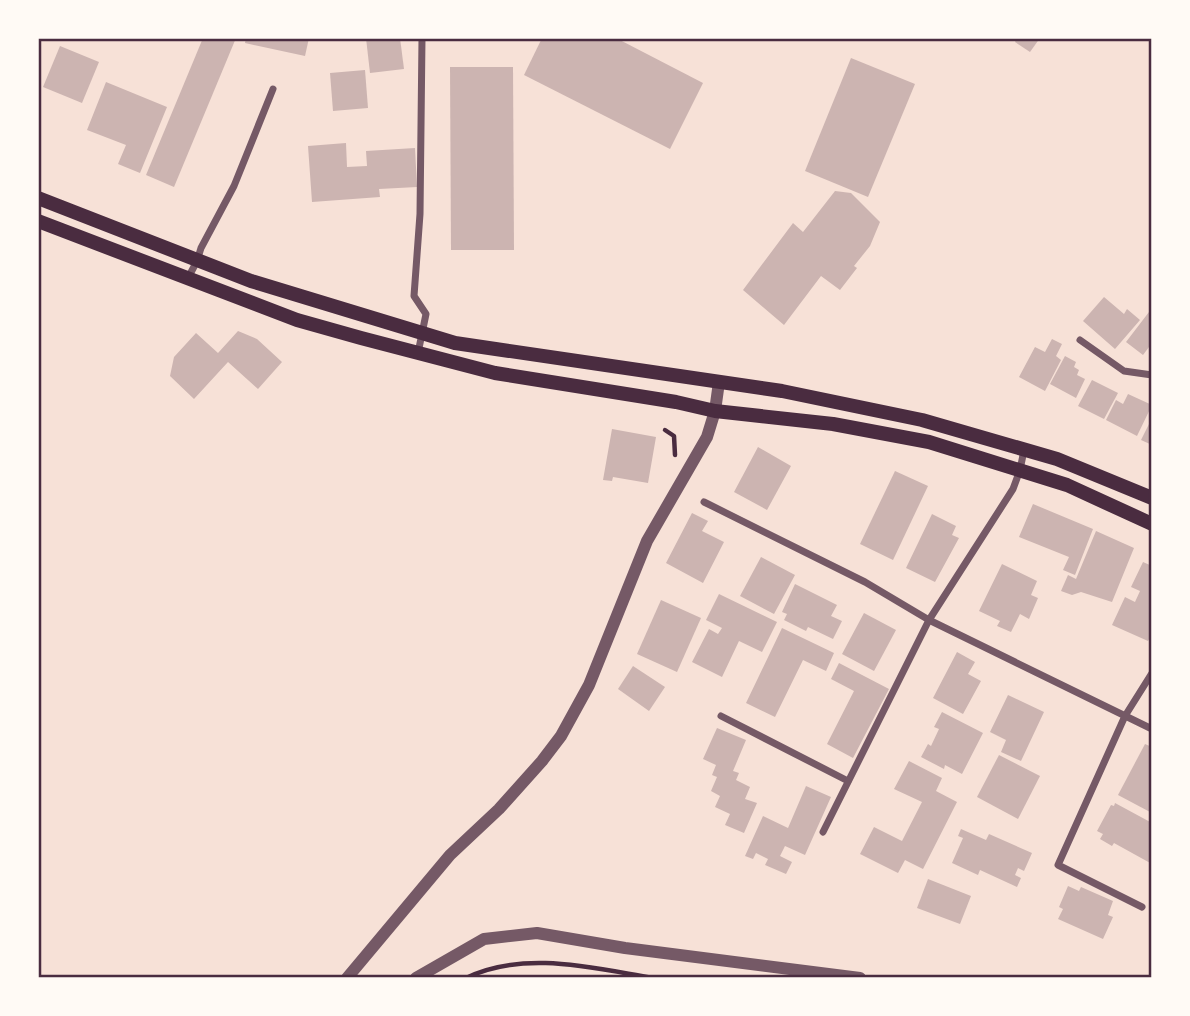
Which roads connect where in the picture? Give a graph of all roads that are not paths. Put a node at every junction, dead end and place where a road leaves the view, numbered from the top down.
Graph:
1 (422, 38) edge
2 (273, 89) dead end
3 (38, 198) edge
4 (38, 221) edge
5 (198, 261) junction
6 (188, 278) junction
7 (422, 333) junction
8 (1080, 340) dead end
9 (418, 354) junction
10 (1152, 375) edge
11 (719, 382) junction
12 (715, 411) junction
13 (1024, 450) junction
14 (1020, 470) junction
15 (1152, 498) edge
16 (704, 502) dead end
17 (1152, 524) edge
18 (929, 620) junction
19 (1152, 673) edge
20 (721, 716) dead end
21 (1125, 716) junction
22 (1152, 730) edge
23 (848, 780) junction
24 (822, 832) dead end
25 (1142, 908) dead end
26 (347, 978) edge
27 (416, 978) edge
28 (860, 978) edge

1 - 7 street
2 - 5 street
3 - 5 main road
4 - 6 main road
5 - 6 street
5 - 7 main road
6 - 9 main road
7 - 9 street
7 - 11 main road
8 - 10 street
9 - 12 main road
11 - 12 street
11 - 13 main road
12 - 14 main road
12 - 26 street
13 - 14 street
13 - 15 main road
14 - 17 main road
14 - 18 street
16 - 18 street
18 - 21 street
18 - 23 street
19 - 21 street
20 - 23 street
21 - 22 street
21 - 25 street
23 - 24 street
27 - 28 street

